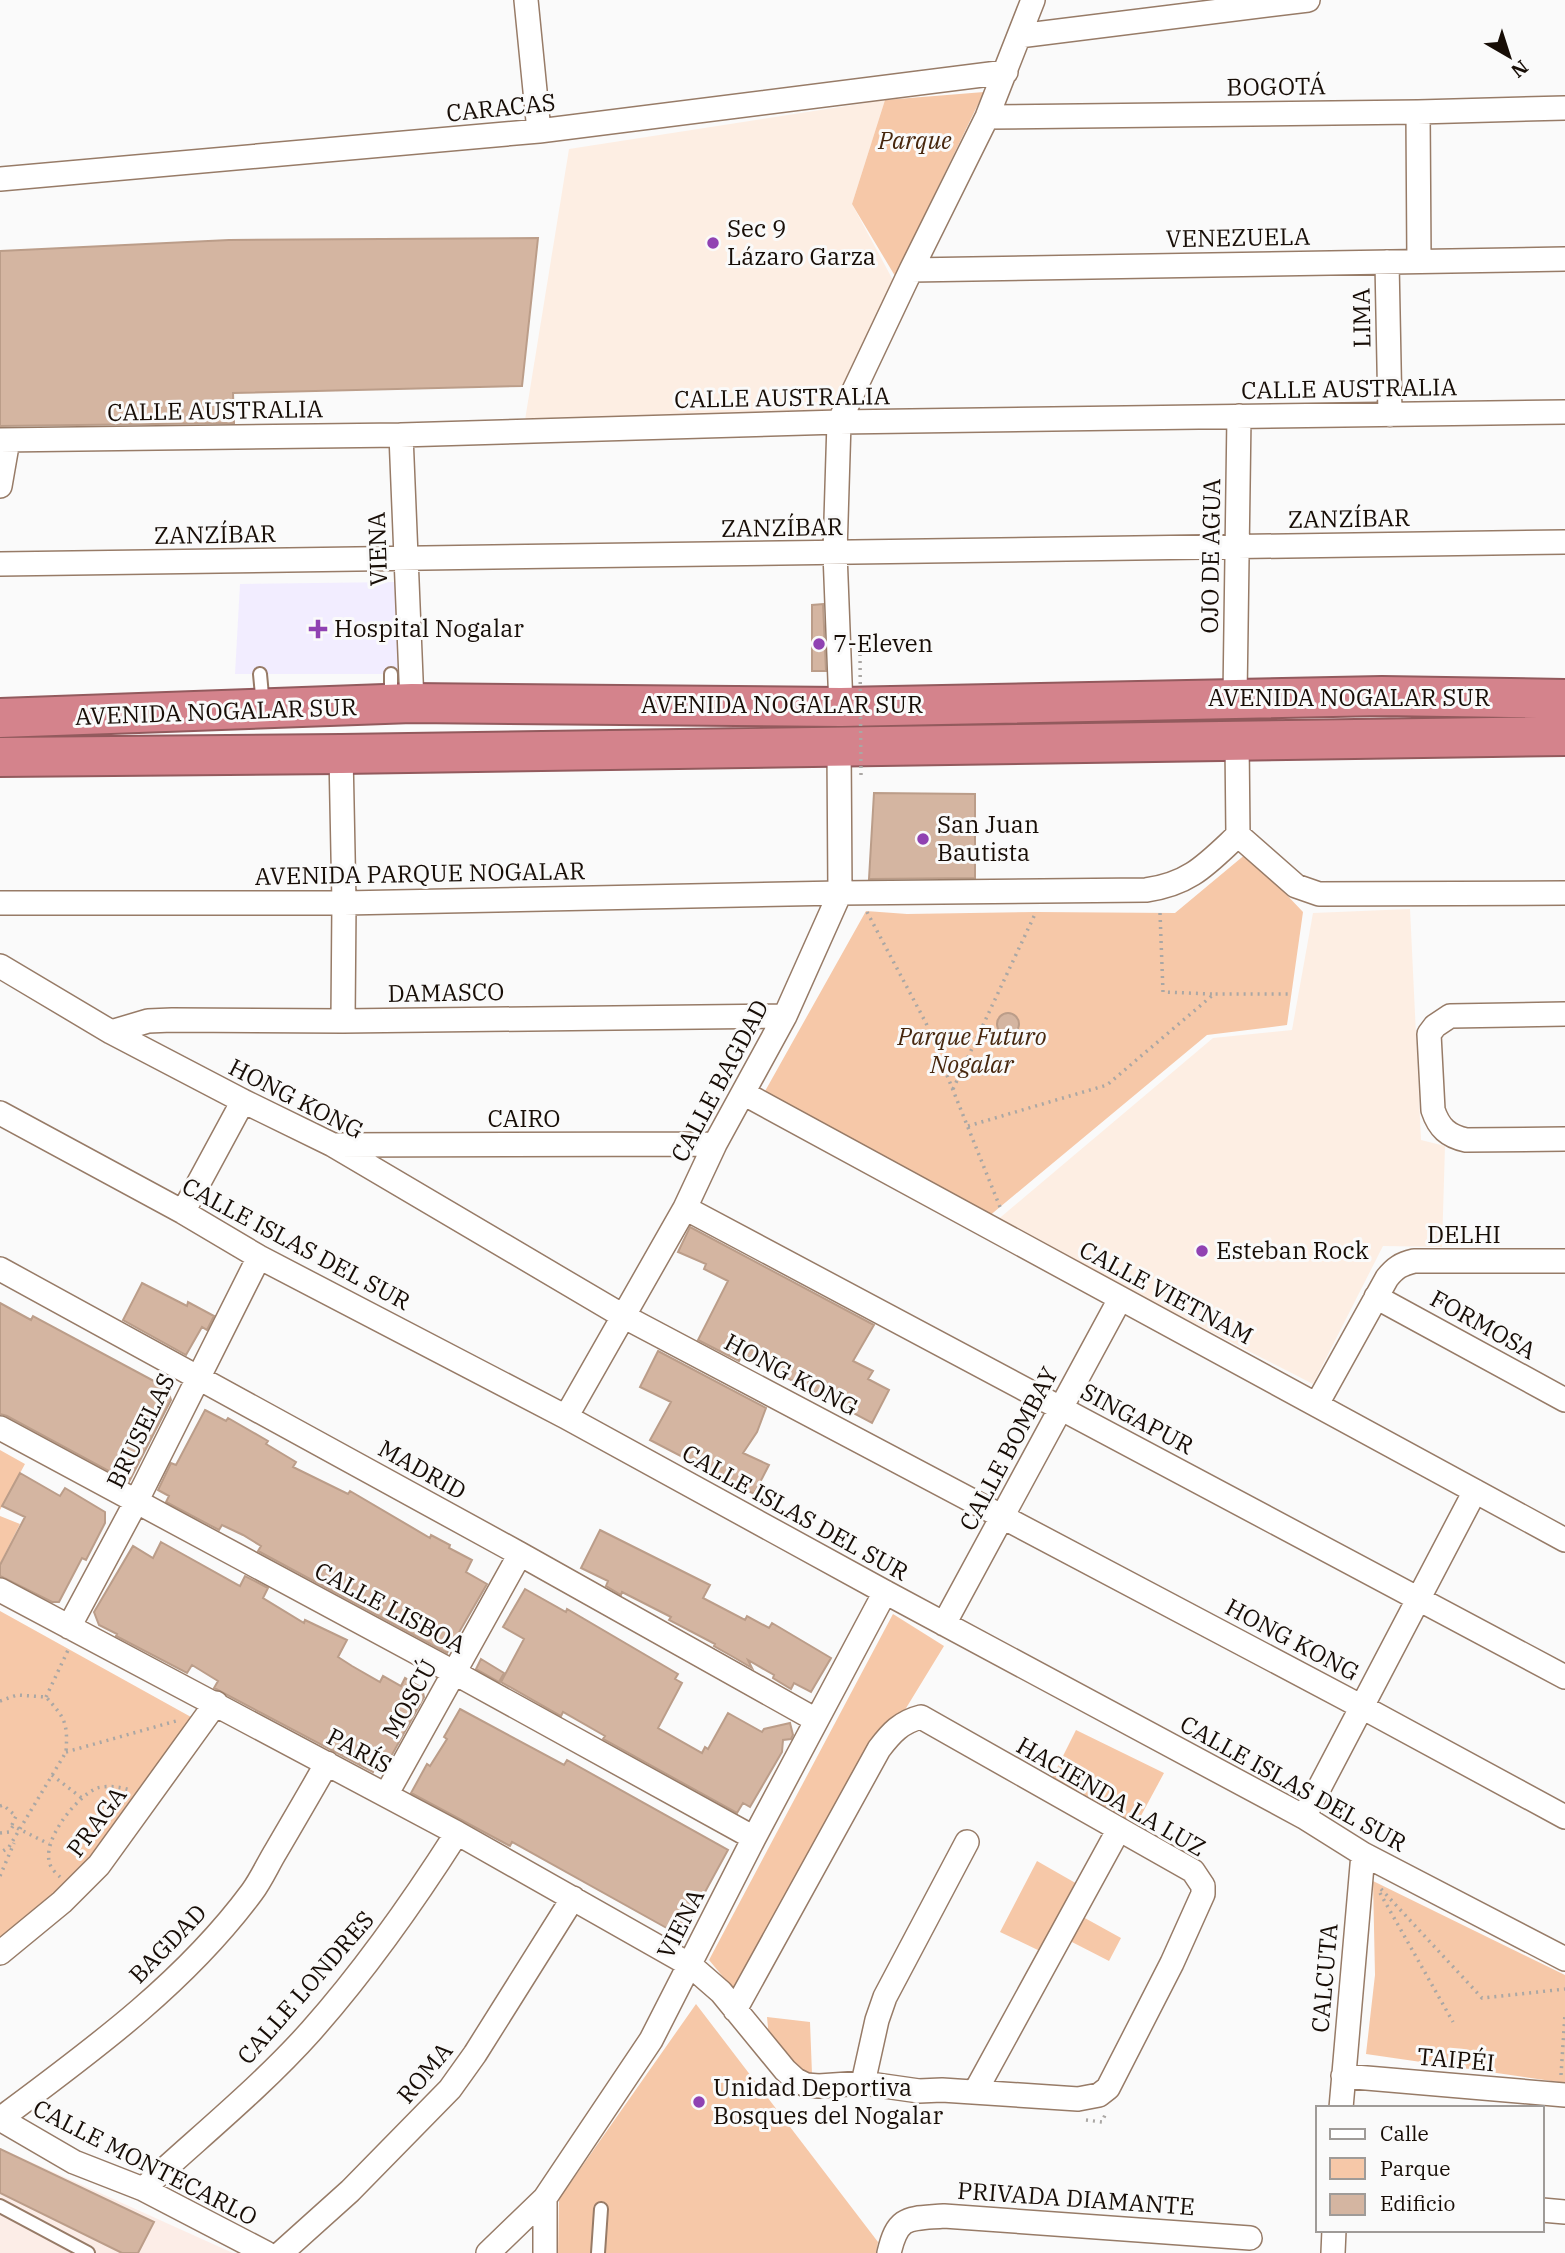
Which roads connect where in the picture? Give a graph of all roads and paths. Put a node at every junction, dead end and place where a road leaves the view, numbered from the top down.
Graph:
1 (526, 0) edge
2 (1033, 0) edge
3 (1308, 0) edge
4 (1019, 36) junction
5 (1006, 72) junction
6 (1565, 108) edge
7 (1418, 112) junction
8 (987, 117) junction
9 (539, 131) junction
10 (0, 179) edge
11 (1565, 259) edge
12 (1387, 261) junction
13 (1419, 261) junction
14 (911, 270) junction
15 (1565, 412) edge
16 (1391, 415) junction
17 (1239, 416) junction
18 (839, 422) junction
19 (401, 435) junction
20 (4, 440) edge
21 (0, 486) edge
22 (1565, 542) edge
23 (1237, 548) junction
24 (835, 553) junction
25 (404, 558) junction
26 (0, 564) edge
27 (860, 654) dead end
28 (1565, 678) edge
29 (398, 694) junction
30 (1382, 696) junction
31 (1235, 698) junction
32 (1565, 699) edge
33 (841, 707) junction
34 (0, 718) edge
35 (1565, 736) edge
36 (1347, 740) junction
37 (1237, 741) junction
38 (341, 754) junction
39 (0, 757) edge
40 (850, 760) junction
41 (1565, 760) edge
42 (1238, 835) junction
43 (1565, 892) edge
44 (840, 893) junction
45 (0, 903) edge
46 (344, 903) junction
47 (866, 911) dead end
48 (1036, 912) dead end
49 (1160, 913) dead end
50 (0, 966) edge
51 (1214, 994) junction
52 (1292, 995) dead end
53 (1565, 1014) edge
54 (785, 1016) junction
55 (343, 1021) junction
56 (111, 1032) junction
57 (953, 1089) junction
58 (743, 1093) junction
59 (243, 1101) junction
60 (0, 1113) edge
61 (968, 1126) junction
62 (1565, 1139) edge
63 (715, 1144) junction
64 (333, 1145) junction
65 (1000, 1207) dead end
66 (685, 1208) junction
67 (183, 1212) junction
68 (259, 1257) junction
69 (1565, 1261) edge
70 (0, 1269) edge
71 (1376, 1297) junction
72 (1120, 1299) junction
73 (623, 1316) junction
74 (198, 1376) junction
75 (1565, 1400) edge
76 (1317, 1404) junction
77 (1061, 1408) junction
78 (566, 1417) junction
79 (0, 1428) edge
80 (1475, 1491) junction
81 (136, 1502) junction
82 (1003, 1516) junction
83 (1565, 1540) edge
84 (520, 1554) junction
85 (0, 1590) edge
86 (885, 1592) junction
87 (1419, 1599) junction
88 (944, 1624) junction
89 (70, 1635) junction
90 (455, 1673) junction
91 (1565, 1678) edge
92 (46, 1697) junction
93 (0, 1701) edge
94 (216, 1703) junction
95 (1362, 1707) junction
96 (185, 1719) dead end
97 (816, 1720) junction
98 (66, 1752) junction
99 (327, 1763) junction
100 (52, 1775) junction
101 (131, 1791) dead end
102 (386, 1795) junction
103 (83, 1799) junction
104 (0, 1806) edge
105 (1304, 1817) junction
106 (1565, 1817) edge
107 (20, 1829) junction
108 (1119, 1829) junction
109 (9, 1832) junction
110 (0, 1833) edge
111 (457, 1833) junction
112 (754, 1838) junction
113 (967, 1842) dead end
114 (48, 1844) junction
115 (0, 1853) edge
116 (1363, 1854) junction
117 (0, 1877) edge
118 (67, 1886) dead end
119 (573, 1898) junction
120 (0, 1953) edge
121 (1565, 1959) edge
122 (690, 1965) junction
123 (1565, 1989) edge
124 (735, 2010) junction
125 (1565, 2014) edge
126 (1454, 2022) dead end
127 (1343, 2076) junction
128 (863, 2083) junction
129 (1563, 2089) edge
130 (975, 2092) junction
131 (1341, 2106) edge
132 (0, 2119) edge
133 (143, 2189) junction
134 (545, 2199) junction
135 (0, 2206) edge
136 (601, 2209) dead end
137 (1544, 2210) edge
138 (1565, 2212) edge
139 (1334, 2232) edge
140 (1250, 2238) dead end
141 (88, 2253) edge
142 (266, 2253) edge
143 (281, 2253) edge
144 (488, 2253) edge
145 (545, 2253) edge
146 (597, 2253) edge
147 (889, 2253) edge
148 (1333, 2253) edge

1 - 9 street
2 - 4 street
3 - 4 street
4 - 5 street
5 - 8 street
5 - 9 street, CARACAS
6 - 7 street, BOGOTÁ
7 - 8 street, BOGOTÁ
7 - 13 street
8 - 14 street
9 - 10 street, CARACAS
11 - 13 street, VENEZUELA
12 - 13 street, VENEZUELA
12 - 14 street, VENEZUELA
12 - 16 street, LIMA
14 - 18 street
15 - 16 street, CALLE AUSTRALIA
16 - 17 street, CALLE AUSTRALIA
17 - 18 street, CALLE AUSTRALIA
17 - 23 street, OJO DE AGUA
18 - 19 street, CALLE AUSTRALIA
18 - 24 street
19 - 20 street, CALLE AUSTRALIA
19 - 25 street, VIENA
20 - 21 street
22 - 23 street, ZANZÍBAR
23 - 24 street, ZANZÍBAR
23 - 31 street, OJO DE AGUA
24 - 25 street, ZANZÍBAR
24 - 33 street
25 - 26 street, ZANZÍBAR
25 - 29 street, VIENA
27 - 40 path, bridge
28 - 30 highway
29 - 33 highway, AVENIDA NOGALAR SUR
29 - 34 highway, AVENIDA NOGALAR SUR
30 - 31 highway, AVENIDA NOGALAR SUR
30 - 32 highway, AVENIDA NOGALAR SUR
31 - 33 highway, AVENIDA NOGALAR SUR
35 - 36 highway, AVENIDA NOGALAR SUR
36 - 37 highway, AVENIDA NOGALAR SUR
36 - 41 highway
37 - 40 highway, AVENIDA NOGALAR SUR
37 - 42 street
38 - 39 highway, AVENIDA NOGALAR SUR
38 - 40 highway, AVENIDA NOGALAR SUR
38 - 46 street
40 - 44 street, CALLE BAGDAD
42 - 43 street
42 - 44 street, AVENIDA PARQUE NOGALAR
44 - 46 street, AVENIDA PARQUE NOGALAR
44 - 54 street, CALLE BAGDAD
45 - 46 street, AVENIDA PARQUE NOGALAR
46 - 55 street
47 - 57 path
48 - 57 path
49 - 51 path
50 - 56 street, HONG KONG
51 - 52 path
51 - 61 path
53 - 62 street
54 - 55 street, DAMASCO
54 - 58 street, CALLE BAGDAD
55 - 56 street, DAMASCO
56 - 59 street, HONG KONG
57 - 61 path
58 - 63 street, CALLE BAGDAD
58 - 72 street, CALLE VIETNAM
59 - 64 street, HONG KONG
59 - 67 street
60 - 67 street, CALLE ISLAS DEL SUR
61 - 65 path
63 - 64 street, CAIRO
63 - 66 street, CALLE BAGDAD
64 - 73 street, HONG KONG
66 - 73 street, CALLE BAGDAD
66 - 77 street, SINGAPUR
67 - 68 street, CALLE ISLAS DEL SUR
68 - 74 street, BRUSELAS
68 - 78 street, CALLE ISLAS DEL SUR
69 - 71 street, DELHI
70 - 74 street, MADRID
71 - 75 street, FORMOSA
71 - 76 street, DELHI
72 - 76 street, CALLE VIETNAM
72 - 77 street, CALLE BOMBAY
73 - 78 street, CALLE BAGDAD
73 - 82 street, HONG KONG
74 - 81 street, BRUSELAS
74 - 84 street, MADRID
76 - 80 street, CALLE VIETNAM
77 - 82 street, CALLE BOMBAY
77 - 87 street, SINGAPUR
78 - 86 street, CALLE ISLAS DEL SUR
79 - 81 street, CALLE LISBOA
80 - 83 street, CALLE VIETNAM
80 - 87 street
81 - 89 street, BRUSELAS
81 - 90 street, CALLE LISBOA
82 - 88 street, CALLE BOMBAY
82 - 95 street, HONG KONG
84 - 90 street, MOSCÚ
84 - 97 street, MADRID
85 - 89 street, PARÍS
86 - 88 street, CALLE ISLAS DEL SUR
86 - 97 street, VIENA
87 - 91 street, SINGAPUR
87 - 95 street
88 - 105 street, CALLE ISLAS DEL SUR
89 - 92 path
89 - 94 street, PARÍS
90 - 102 street, MOSCÚ
90 - 112 street, CALLE LISBOA
92 - 93 path
92 - 98 path
94 - 99 street, PARÍS
94 - 120 street, PRAGA
95 - 105 street
95 - 106 street, HONG KONG
96 - 98 path
97 - 112 street, VIENA
98 - 100 path
99 - 102 street, PARÍS
99 - 132 street, BAGDAD
100 - 103 path
100 - 107 path
101 - 103 path
102 - 111 street, PARÍS
103 - 114 path
104 - 109 path
105 - 116 street, CALLE ISLAS DEL SUR
107 - 109 path
107 - 114 path
107 - 115 path
107 - 117 path
108 - 124 street, HACIENDA LA LUZ
108 - 130 street
108 - 130 street, HACIENDA LA LUZ
109 - 110 path
111 - 119 street, PARÍS
111 - 133 street, CALLE LONDRES
112 - 122 street, VIENA
113 - 128 street
114 - 118 path
116 - 121 street, CALLE ISLAS DEL SUR
116 - 127 street, CALCUTA
119 - 122 street, PARÍS
119 - 143 street, ROMA
122 - 124 street, HACIENDA LA LUZ
122 - 134 street, VIENA
123 - 126 path
124 - 128 street, HACIENDA LA LUZ
125 - 129 path
127 - 129 street, TAIPÉI
127 - 131 street, CALCUTA
128 - 130 street, HACIENDA LA LUZ
132 - 133 street, CALLE MONTECARLO
133 - 142 street, CALLE MONTECARLO
134 - 144 street, VIENA
134 - 145 street
135 - 141 lane
136 - 146 lane
137 - 138 street
139 - 148 street
140 - 147 street, PRIVADA DIAMANTE

